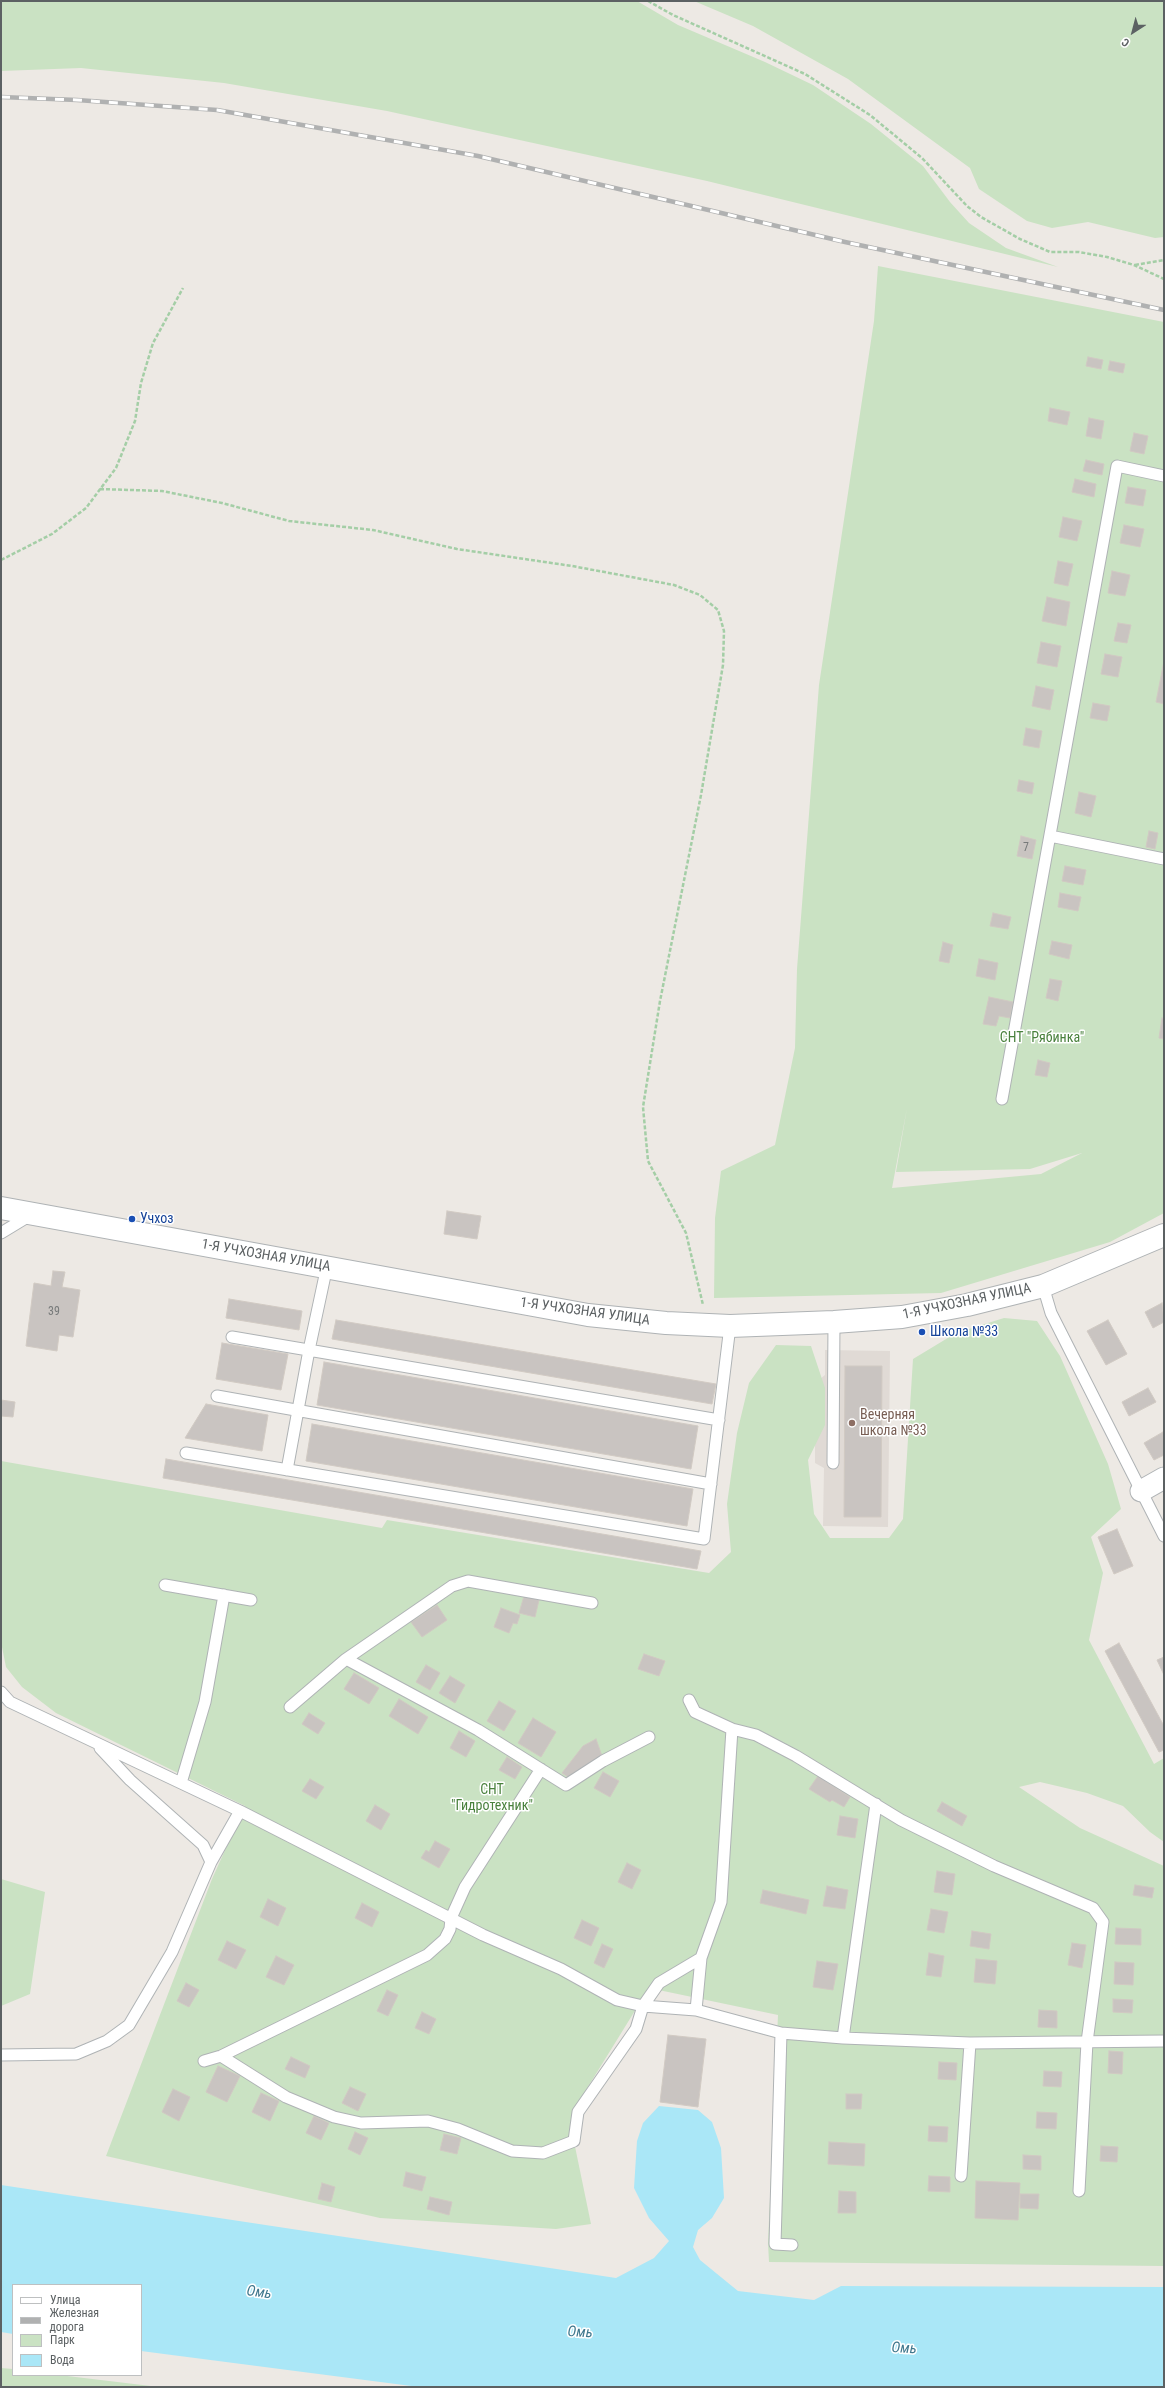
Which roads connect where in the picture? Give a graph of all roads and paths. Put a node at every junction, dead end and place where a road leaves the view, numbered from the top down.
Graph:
1 (648, 1) edge
2 (1164, 260) edge
3 (1134, 265) junction
4 (1164, 280) edge
5 (183, 288) dead end
6 (1164, 476) edge
7 (100, 489) junction
8 (1, 560) edge
9 (1050, 836) junction
10 (1164, 859) edge
11 (1002, 1099) dead end
12 (1, 1208) edge
13 (33, 1214) junction
14 (1, 1233) edge
15 (1164, 1235) edge
16 (327, 1266) junction
17 (1043, 1286) junction
18 (834, 1322) junction
19 (707, 1325) junction
20 (730, 1326) junction
21 (232, 1337) dead end
22 (309, 1350) junction
23 (217, 1396) dead end
24 (298, 1410) junction
25 (719, 1420) junction
26 (186, 1453) dead end
27 (833, 1463) dead end
28 (287, 1470) junction
29 (1164, 1478) edge
30 (711, 1484) junction
31 (1141, 1491) junction
32 (1164, 1536) edge
33 (165, 1585) dead end
34 (224, 1595) junction
35 (252, 1600) dead end
36 (592, 1603) dead end
37 (346, 1659) junction
38 (1, 1692) edge
39 (689, 1700) dead end
40 (290, 1707) dead end
41 (732, 1729) junction
42 (649, 1737) dead end
43 (95, 1744) junction
44 (541, 1769) junction
45 (181, 1783) junction
46 (876, 1804) junction
47 (240, 1811) junction
48 (211, 1862) junction
49 (451, 1918) junction
50 (701, 1958) junction
51 (643, 2006) junction
52 (696, 2010) junction
53 (781, 2033) junction
54 (843, 2038) junction
55 (1164, 2041) edge
56 (1088, 2042) junction
57 (970, 2043) junction
58 (1, 2055) edge
59 (221, 2056) junction
60 (204, 2061) dead end
61 (961, 2176) dead end
62 (1079, 2191) dead end
63 (792, 2245) dead end

1 - 3 path
2 - 3 path
3 - 4 path
5 - 7 path
6 - 9 lane
7 - 8 path
7 - 19 path
9 - 10 lane
9 - 11 lane
12 - 13 street, 1-Я УЧХОЗНАЯ УЛИЦА
13 - 14 lane
13 - 16 street, 1-Я УЧХОЗНАЯ УЛИЦА
15 - 17 street, 1-Я УЧХОЗНАЯ УЛИЦА
16 - 19 street, 1-Я УЧХОЗНАЯ УЛИЦА
16 - 22 lane
17 - 18 street, 1-Я УЧХОЗНАЯ УЛИЦА
17 - 31 lane
18 - 20 street, 1-Я УЧХОЗНАЯ УЛИЦА
18 - 27 lane
19 - 20 street, 1-Я УЧХОЗНАЯ УЛИЦА
20 - 25 lane
21 - 22 lane
22 - 24 lane
22 - 25 lane
23 - 24 lane
24 - 28 lane
24 - 30 lane
25 - 30 lane
26 - 28 lane
28 - 30 lane
29 - 31 street
31 - 32 lane
33 - 34 lane
34 - 35 lane
34 - 45 lane
36 - 37 lane
37 - 40 lane
37 - 44 lane
38 - 43 lane
39 - 41 lane
41 - 46 lane
41 - 50 lane
42 - 44 lane
43 - 45 lane
43 - 48 lane
44 - 49 lane
45 - 47 lane
46 - 54 lane
46 - 56 lane
47 - 48 lane
47 - 49 lane
48 - 58 lane
49 - 51 lane
49 - 59 lane
50 - 51 lane
50 - 52 lane
51 - 52 lane
51 - 59 lane
52 - 53 lane
53 - 54 lane
53 - 63 lane
54 - 57 lane
55 - 56 lane
56 - 57 lane
56 - 62 lane
57 - 61 lane
59 - 60 lane

